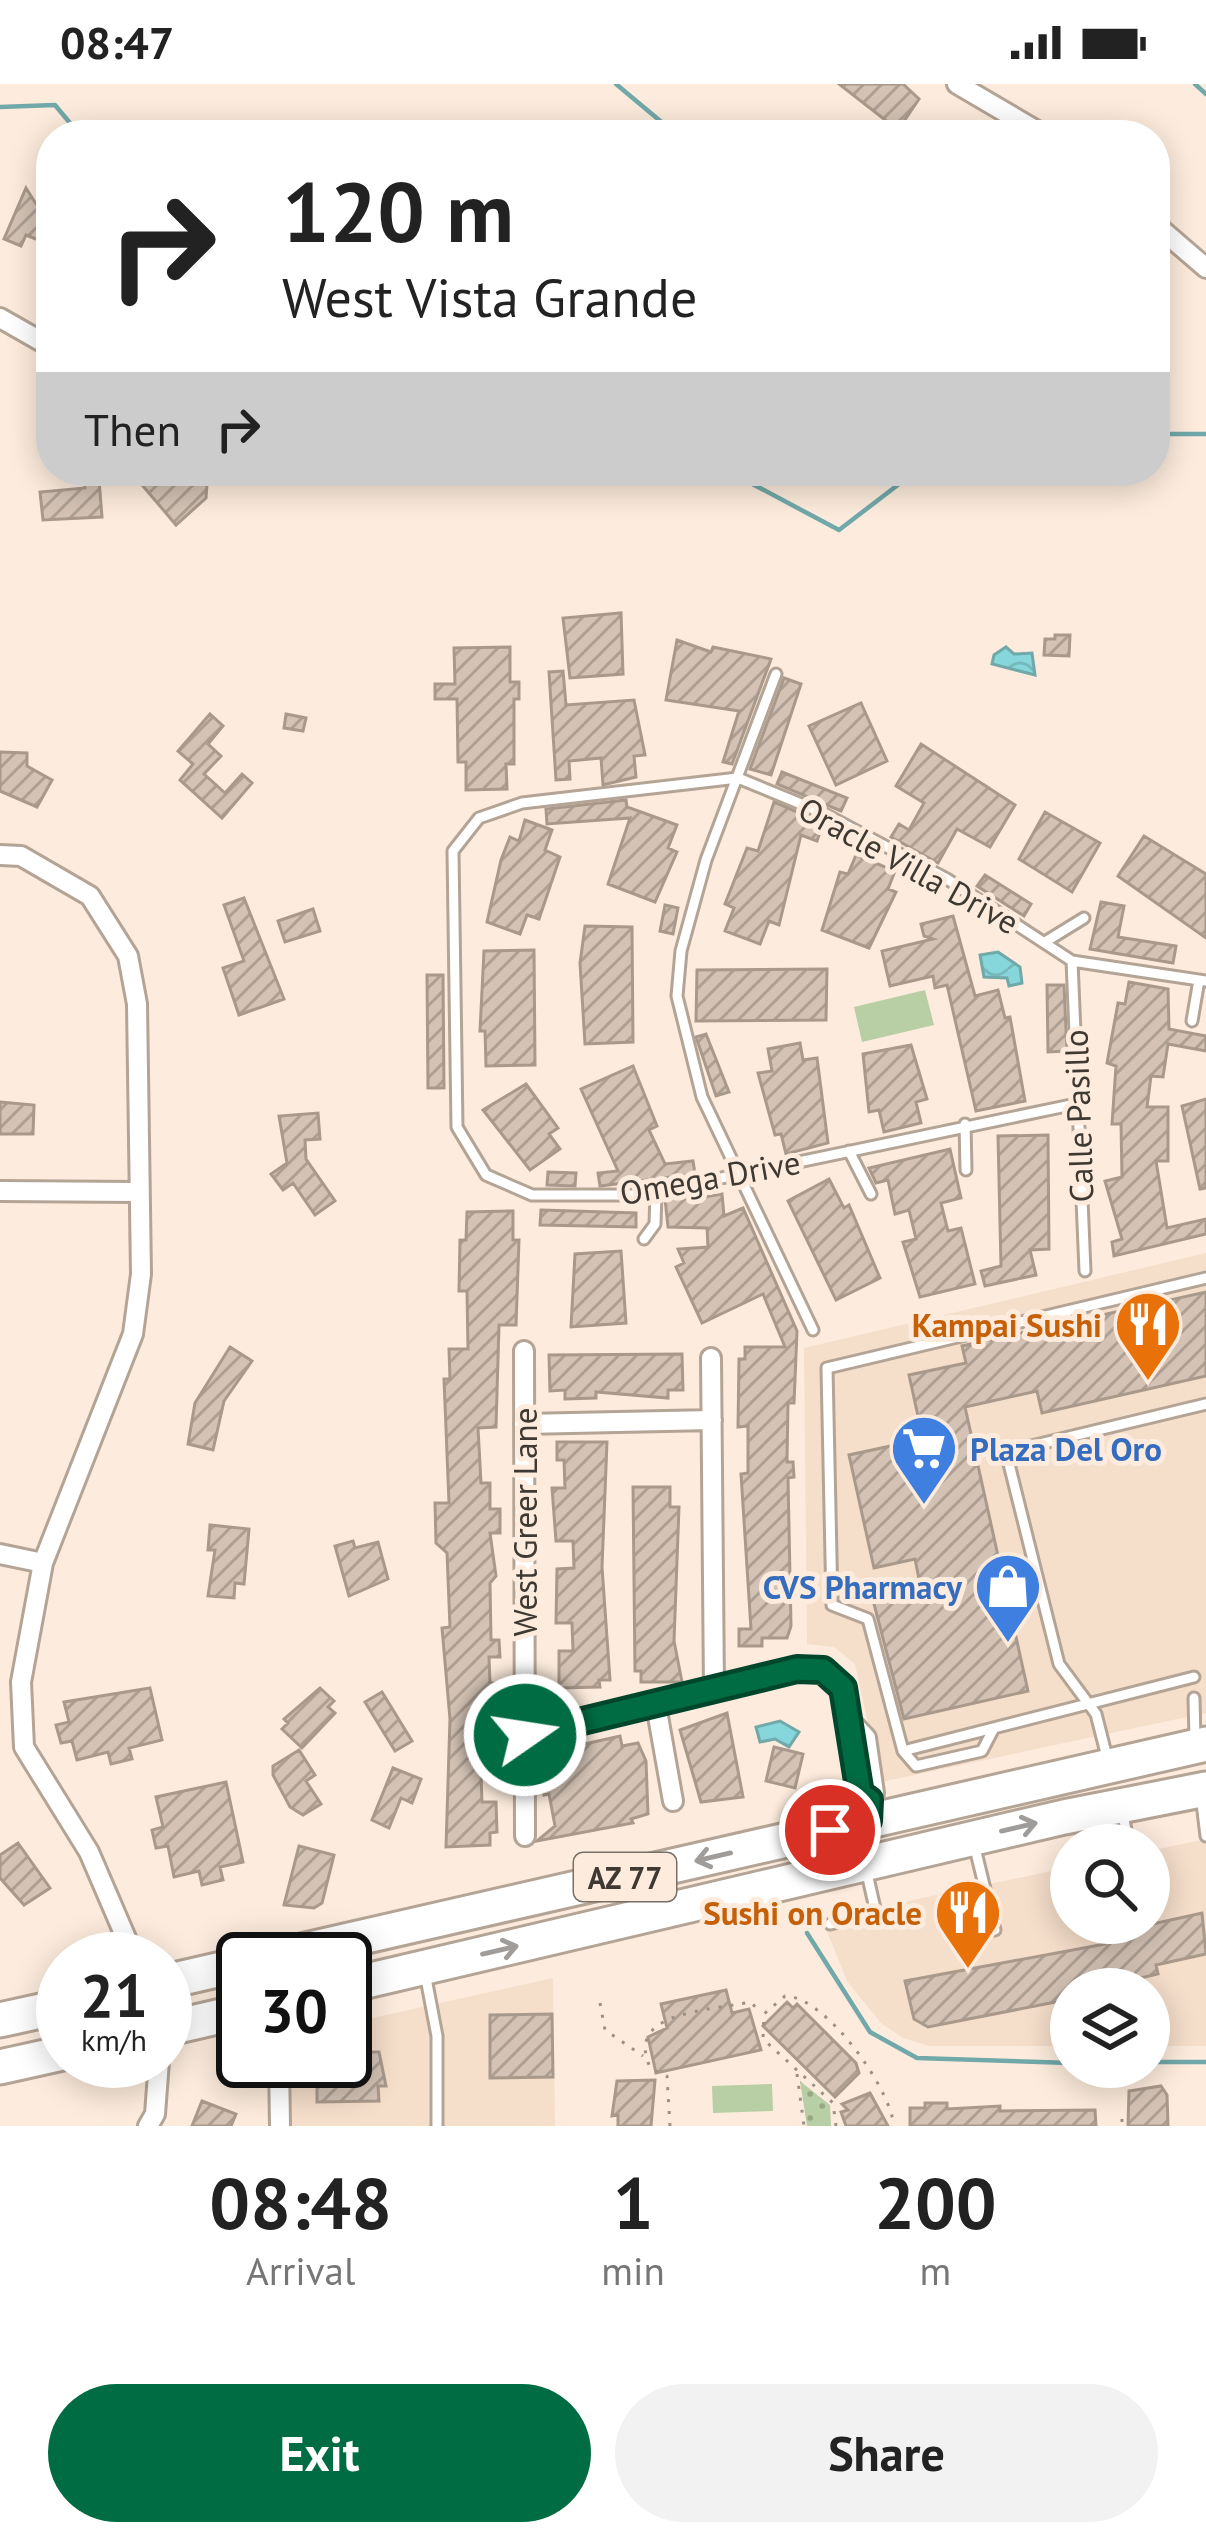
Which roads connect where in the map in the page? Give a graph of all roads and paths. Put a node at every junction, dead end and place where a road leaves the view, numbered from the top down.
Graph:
1 (957, 84) edge
2 (1018, 120) edge
3 (1170, 237) edge
4 (1206, 268) edge
5 (0, 318) edge
6 (36, 338) edge
7 (776, 674) dead end
8 (738, 778) junction
9 (606, 793) joint
10 (0, 855) edge
11 (1084, 918) dead end
12 (1045, 942) junction
13 (1072, 961) junction
14 (1202, 980) edge
15 (1192, 1021) dead end
16 (1076, 1104) junction
17 (965, 1124) junction
18 (849, 1151) junction
19 (966, 1170) dead end
20 (743, 1176) junction
21 (0, 1191) edge
22 (137, 1192) junction
23 (656, 1192) junction
24 (871, 1194) dead end
25 (644, 1239) dead end
26 (1085, 1271) dead end
27 (1206, 1278) edge
28 (813, 1330) dead end
29 (524, 1351) dead end
30 (711, 1358) dead end
31 (1206, 1404) edge
32 (712, 1420) junction
33 (524, 1424) junction
34 (0, 1554) edge
35 (43, 1562) junction
36 (1194, 1677) dead end
37 (714, 1690) junction
38 (1194, 1697) dead end
39 (656, 1705) junction
40 (1091, 1707) junction
41 (993, 1730) junction
42 (525, 1735) junction
43 (1200, 1745) edge
44 (903, 1751) junction
45 (1110, 1766) junction
46 (1203, 1789) edge
47 (674, 1801) dead end
48 (1122, 1805) junction
49 (868, 1810) junction
50 (1125, 1824) edge
51 (1206, 1835) edge
52 (525, 1836) dead end
53 (972, 1838) junction
54 (864, 1864) junction
55 (830, 1924) dead end
56 (994, 1930) dead end
57 (123, 1932) edge
58 (372, 1934) edge
59 (424, 1968) junction
60 (372, 1981) edge
61 (600, 2003) dead end
62 (36, 2012) edge
63 (764, 2014) junction
64 (0, 2020) edge
65 (645, 2057) junction
66 (36, 2059) edge
67 (0, 2067) edge
68 (797, 2072) junction
69 (157, 2088) edge
70 (280, 2088) edge
71 (1122, 2119) dead end
72 (281, 2125) edge
73 (148, 2126) edge
74 (437, 2126) edge
75 (670, 2126) edge
76 (804, 2126) edge
77 (836, 2126) edge
78 (893, 2126) edge
79 (1122, 2126) edge

1 - 2 street
3 - 4 street
5 - 6 street
7 - 8 lane
8 - 9 lane, Oracle Villa Drive
8 - 12 lane, Oracle Villa Drive
8 - 20 lane
9 - 23 lane, Omega Drive
10 - 22 street
11 - 12 lane
12 - 13 lane, Oracle Villa Drive
13 - 14 lane, Oracle Villa Drive
13 - 16 lane, Calle Pasillo
14 - 15 lane
16 - 17 lane, Omega Drive
16 - 26 lane, Calle Pasillo
17 - 18 lane, Omega Drive
17 - 19 lane
18 - 20 lane, Omega Drive
18 - 24 lane
20 - 23 lane, Omega Drive
20 - 28 lane
21 - 22 street
22 - 35 street
23 - 25 lane
27 - 44 lane
29 - 33 street, West Greer Lane
30 - 32 street
31 - 40 lane
32 - 33 street
32 - 37 street
33 - 42 street, West Greer Lane
34 - 35 street
35 - 57 street
36 - 40 lane
37 - 39 street
37 - 49 street
38 - 43 lane
39 - 42 street
39 - 47 street
40 - 41 lane
40 - 45 lane
41 - 44 lane
41 - 44 lane
42 - 52 street, West Greer Lane
43 - 45 highway, AZ 77
45 - 49 highway, AZ 77
46 - 48 highway, AZ 77
46 - 51 lane
48 - 50 lane
53 -> 48 highway, AZ 77
49 - 54 street
49 -> 58 highway, AZ 77
53 - 54 highway, AZ 77
53 - 56 lane
54 - 55 lane
59 -> 54 highway, AZ 77
59 - 60 highway, AZ 77
59 - 74 lane
61 - 65 path
62 - 64 highway
63 - 65 path
63 - 68 path
63 - 78 path
65 - 75 path
66 - 67 highway
68 - 76 path
68 - 77 path
69 - 73 street
70 - 72 street
71 - 79 path

